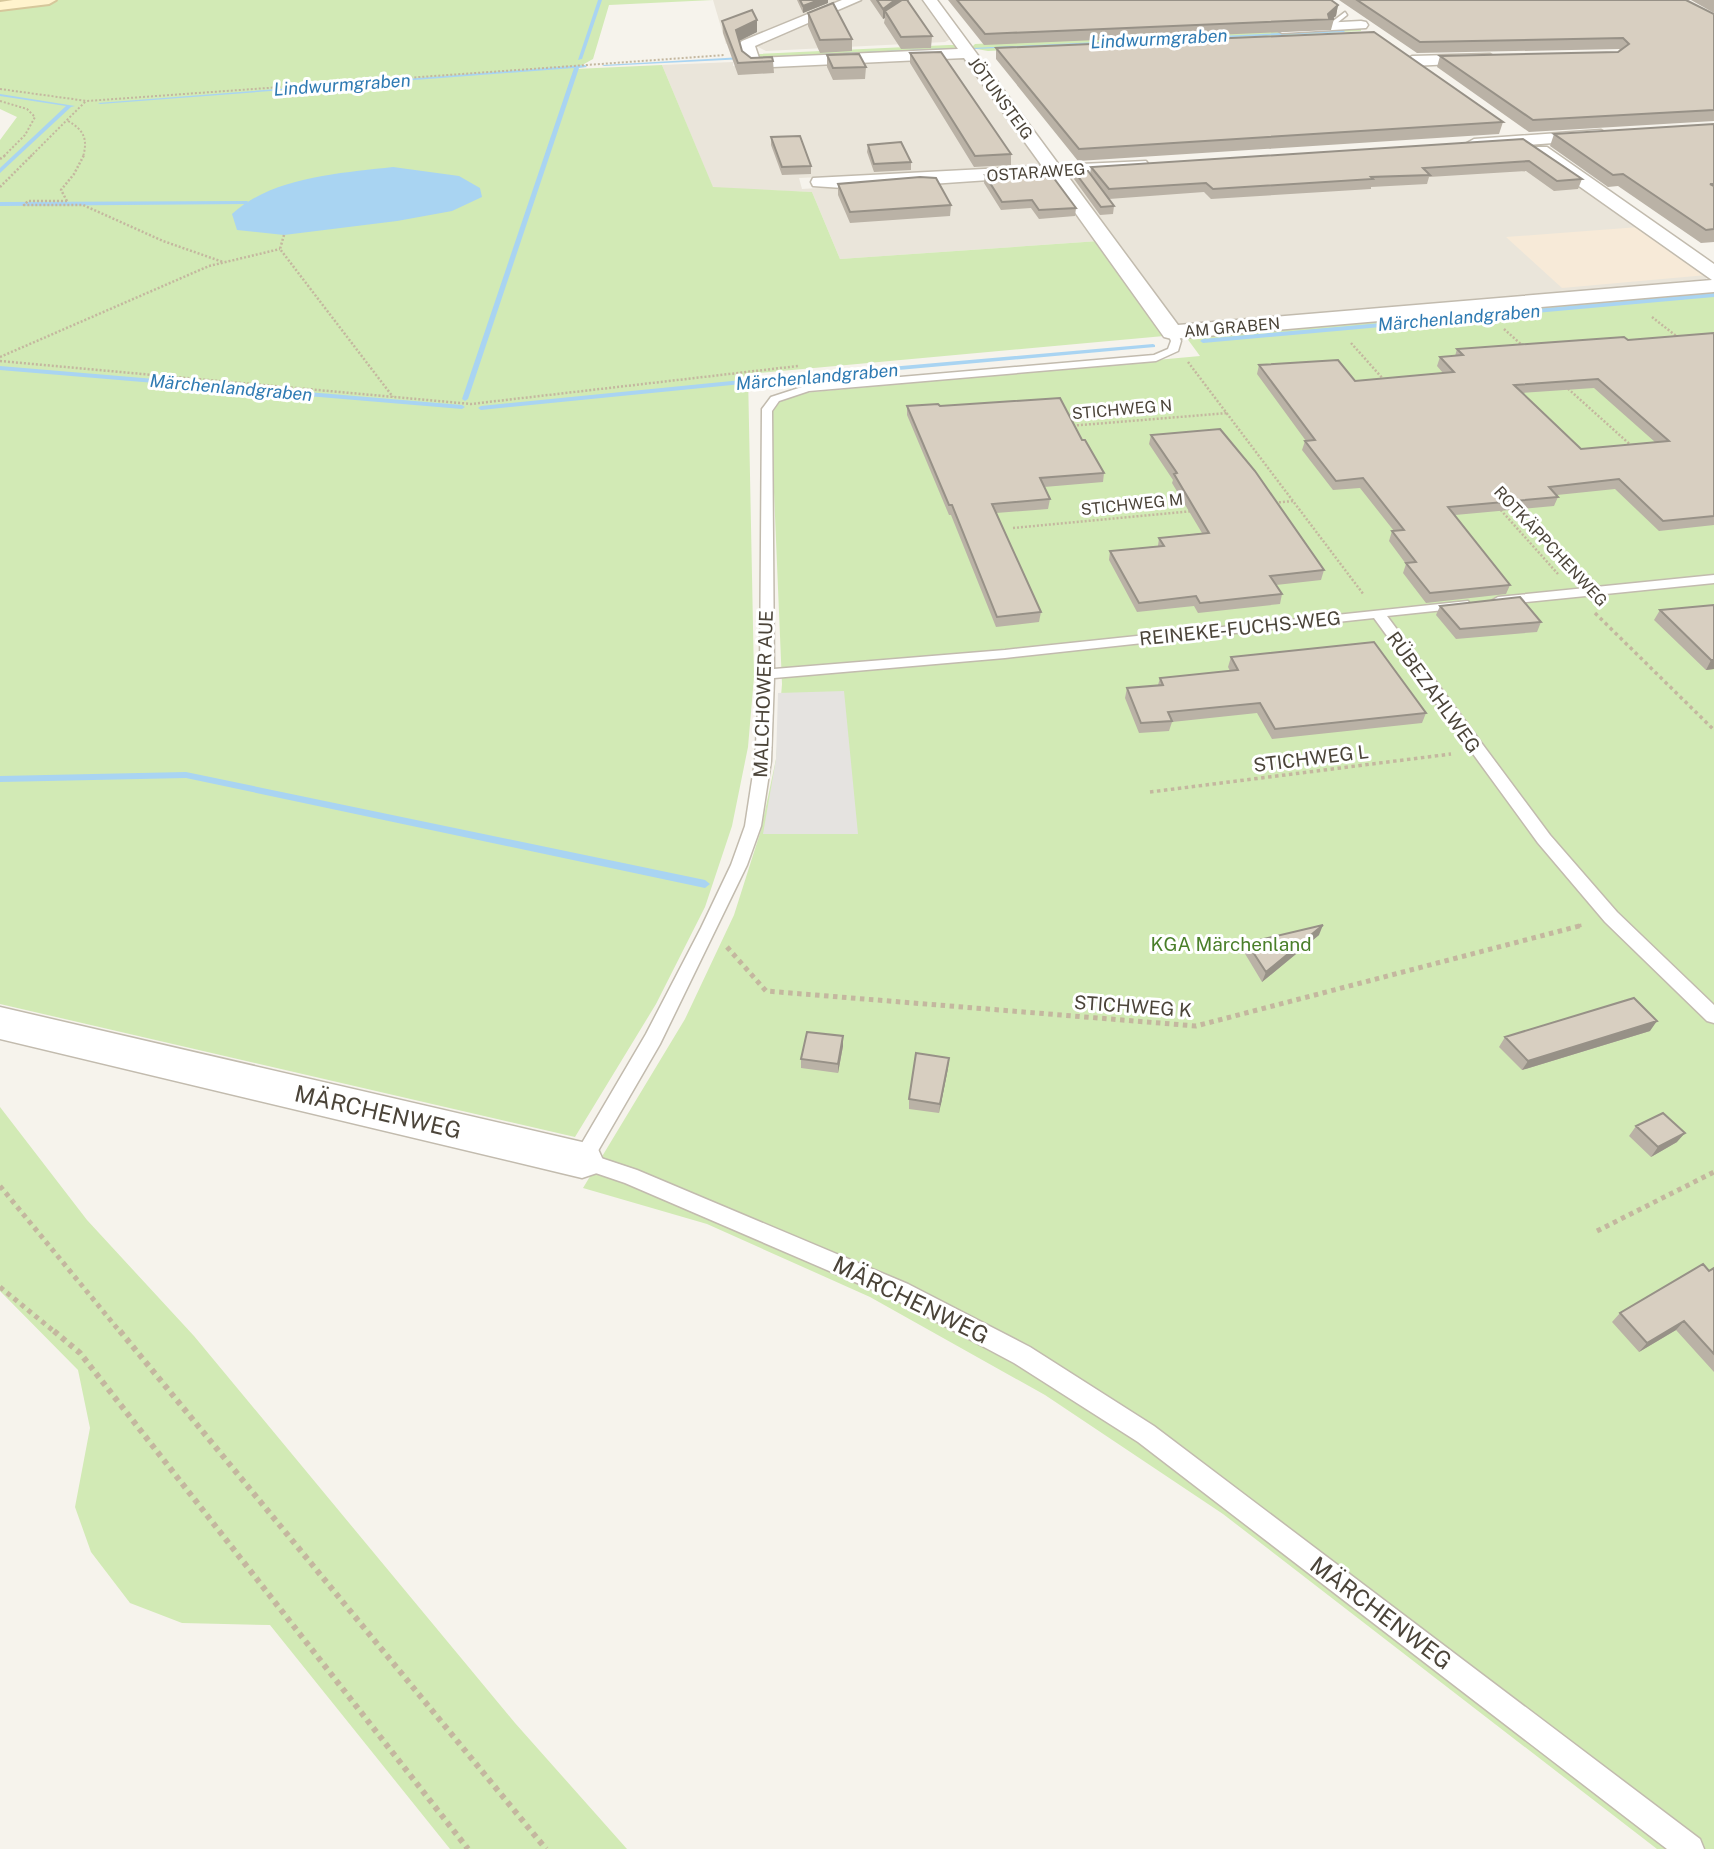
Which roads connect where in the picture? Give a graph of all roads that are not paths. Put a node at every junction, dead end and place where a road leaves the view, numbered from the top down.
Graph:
1 (49, 0) edge
2 (853, 0) edge
3 (930, 0) edge
4 (0, 6) edge
5 (1340, 10) joint
6 (1330, 26) junction
7 (1367, 30) junction
8 (973, 48) junction
9 (1506, 58) edge
10 (1435, 76) edge
11 (1503, 124) edge
12 (1620, 134) edge
13 (1526, 140) junction
14 (1462, 144) edge
15 (1162, 163) edge
16 (1053, 170) junction
17 (820, 182) dead end
18 (1714, 274) edge
19 (1714, 286) edge
20 (1173, 341) junction
21 (775, 399) joint
22 (1714, 579) edge
23 (1377, 613) junction
24 (767, 674) junction
25 (1714, 1016) edge
26 (0, 1023) edge
27 (582, 1160) junction
28 (1690, 1849) edge

1 - 4 street
2 - 8 street
3 - 8 street, JÖTUNSTEIG
5 - 6 lane
5 - 7 street
6 - 7 street
6 - 7 street
8 - 16 street, JÖTUNSTEIG
9 - 10 street
11 - 13 street
12 - 13 street
13 - 14 street
13 - 18 street
15 - 16 street, OSTARAWEG
16 - 17 street, OSTARAWEG
16 - 20 street, JÖTUNSTEIG
19 - 20 street, AM GRABEN
20 - 21 lane, AM GRABEN
21 - 24 lane, MALCHOWER AUE
22 - 23 lane, REINEKE-FUCHS-WEG
23 - 24 lane, REINEKE-FUCHS-WEG
23 - 25 lane, RÜBEZAHLWEG
24 - 27 lane, MALCHOWER AUE
26 - 27 street, MÄRCHENWEG
27 - 28 lane, MÄRCHENWEG

